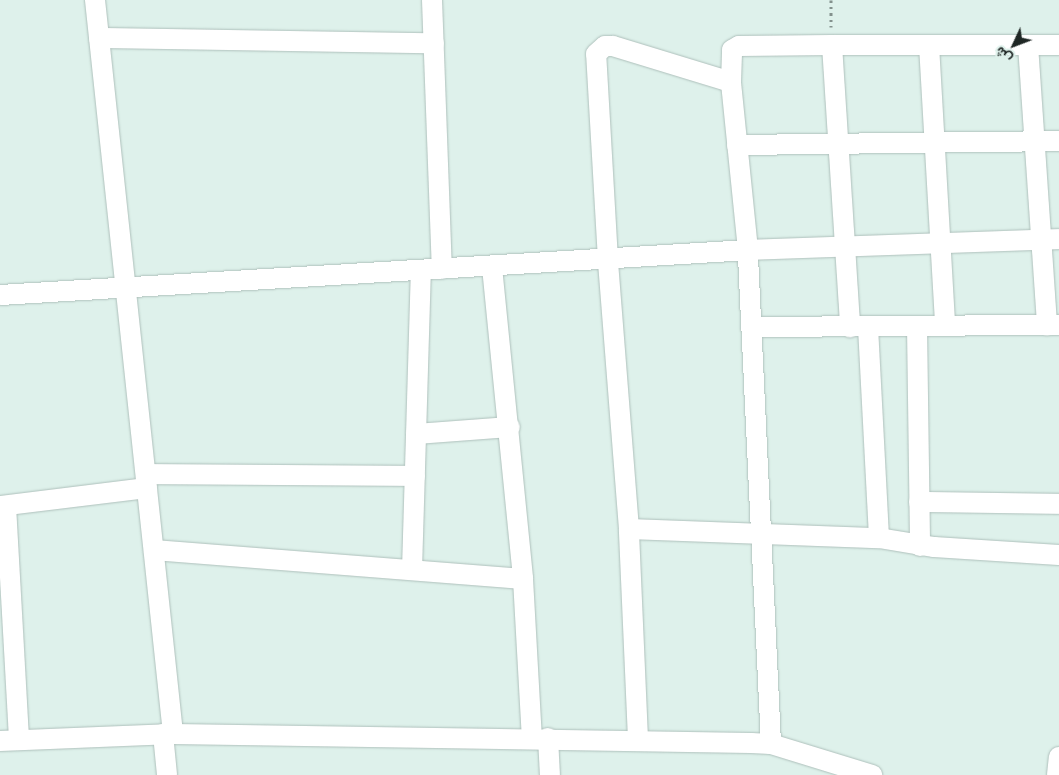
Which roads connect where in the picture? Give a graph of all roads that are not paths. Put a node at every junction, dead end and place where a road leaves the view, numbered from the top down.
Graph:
1 (95, 0) edge
2 (432, 0) edge
3 (99, 38) junction
4 (434, 43) junction
5 (832, 45) junction
6 (929, 45) junction
7 (1028, 45) junction
8 (1059, 46) edge
9 (731, 82) junction
10 (1059, 141) edge
11 (1034, 142) junction
12 (934, 143) junction
13 (838, 144) junction
14 (738, 145) junction
15 (1049, 240) edge
16 (939, 243) junction
17 (845, 246) junction
18 (748, 250) junction
19 (608, 260) junction
20 (492, 267) junction
21 (421, 270) junction
22 (442, 270) junction
23 (125, 287) junction
24 (0, 295) edge
25 (1053, 325) edge
26 (917, 326) junction
27 (945, 326) junction
28 (752, 327) junction
29 (859, 327) junction
30 (510, 427) junction
31 (416, 434) junction
32 (416, 476) junction
33 (146, 481) junction
34 (920, 502) junction
35 (1059, 504) edge
36 (3, 506) edge
37 (629, 529) junction
38 (761, 532) junction
39 (879, 538) junction
40 (920, 546) junction
41 (154, 550) junction
42 (1059, 555) edge
43 (412, 570) junction
44 (524, 579) junction
45 (168, 734) junction
46 (540, 738) junction
47 (638, 739) junction
48 (9, 740) edge
49 (771, 744) junction
50 (1059, 758) edge
51 (168, 775) edge
52 (550, 775) edge
53 (872, 775) edge
54 (1057, 775) edge

1 - 3 street
2 - 4 street
3 - 4 street
3 - 23 street
4 - 22 street
5 - 6 street
5 - 9 street
5 - 13 street
6 - 7 street
6 - 12 street
7 - 8 street
7 - 11 street
9 - 14 street
9 - 19 street
10 - 11 street
11 - 12 street
11 - 15 street
12 - 13 street
12 - 16 street
13 - 14 street
13 - 17 street
14 - 18 street
15 - 16 street
15 - 25 street
16 - 17 street
16 - 27 street
17 - 18 street
17 - 29 street
18 - 19 street
18 - 28 street
19 - 20 street
19 - 37 street
20 - 22 street
20 - 30 street
21 - 22 street
21 - 23 street
21 - 31 street
23 - 24 street
23 - 33 street
25 - 27 street
26 - 27 street
26 - 29 street
26 - 34 street
28 - 29 street
28 - 38 street
29 - 39 street
30 - 31 street
30 - 44 street
31 - 32 street
32 - 33 street
32 - 43 street
33 - 36 street
33 - 41 street
34 - 35 street
34 - 40 street
36 - 48 street
37 - 38 street
37 - 47 street
38 - 39 street
38 - 49 street
39 - 40 street
40 - 42 street
41 - 43 street
41 - 45 street
43 - 44 street
44 - 46 street
45 - 46 street
45 - 48 street
45 - 51 street
46 - 47 street
46 - 52 street
47 - 49 street
49 - 53 street
50 - 54 street

